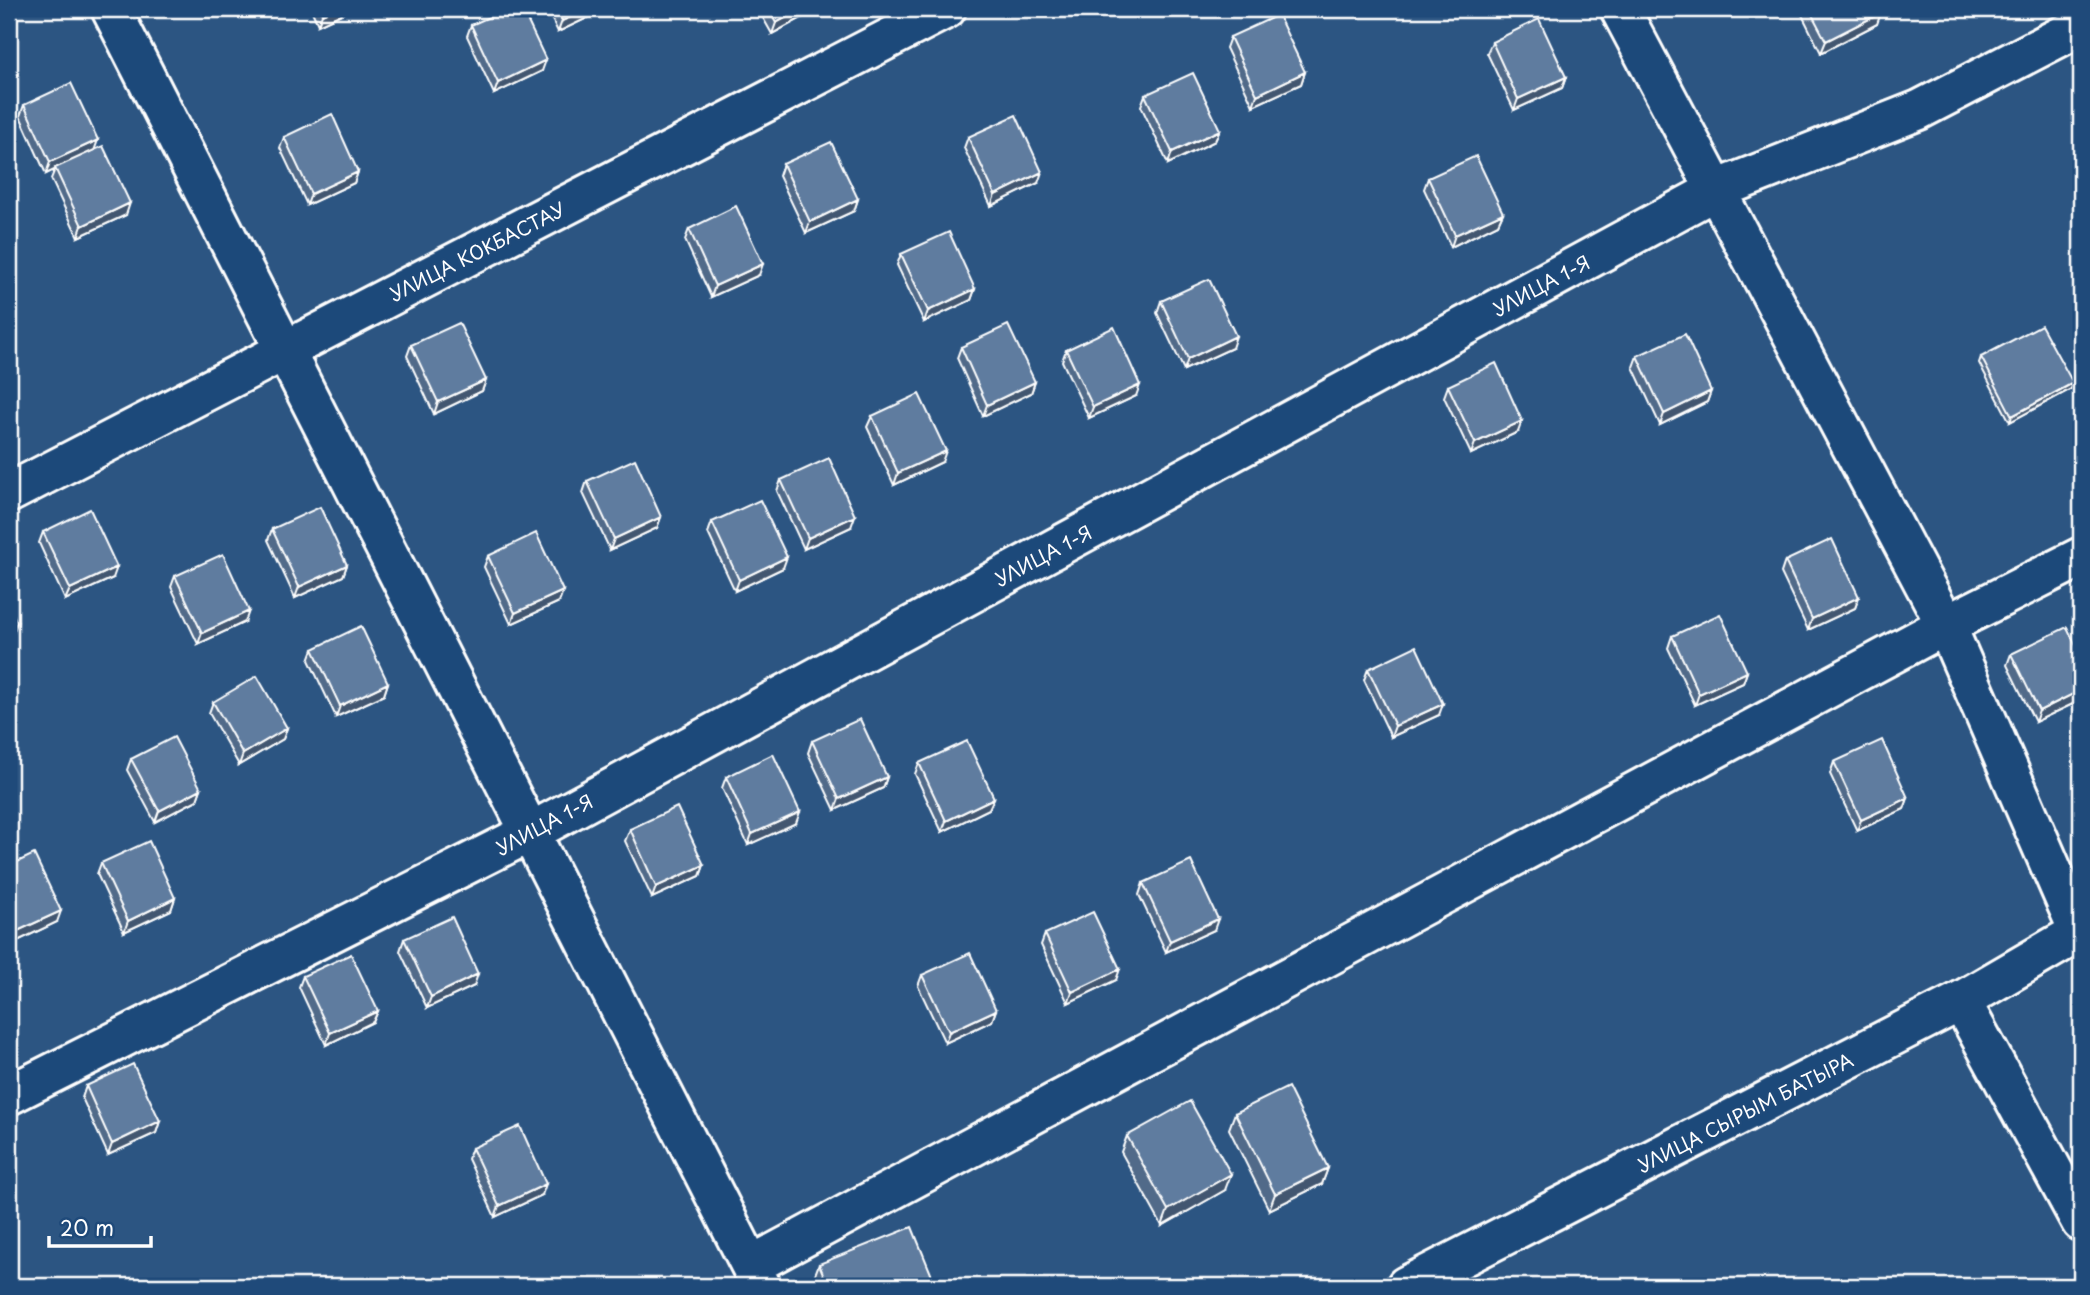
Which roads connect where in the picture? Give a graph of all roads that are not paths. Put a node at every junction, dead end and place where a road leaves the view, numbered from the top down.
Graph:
1 (110, 9) edge
2 (946, 9) edge
3 (1620, 9) edge
4 (2081, 26) edge
5 (1716, 190) junction
6 (285, 351) junction
7 (9, 493) edge
8 (2081, 557) edge
9 (1946, 625) junction
10 (531, 832) junction
11 (2080, 931) edge
12 (1961, 1000) junction
13 (9, 1095) edge
14 (2081, 1222) edge
15 (756, 1276) edge
16 (1406, 1286) edge

1 - 6 street
2 - 6 street, УЛИЦА КОКБАСТАУ
3 - 5 street
4 - 5 street, УЛИЦА 1-Я
5 - 9 street
5 - 10 street, УЛИЦА 1-Я
6 - 7 street, УЛИЦА КОКБАСТАУ
6 - 10 street
8 - 9 street
9 - 11 street
9 - 15 street
10 - 13 street, УЛИЦА 1-Я
10 - 15 street
11 - 12 street, УЛИЦА СЫРЫМ БАТЫРА
12 - 14 street
12 - 16 street, УЛИЦА СЫРЫМ БАТЫРА

